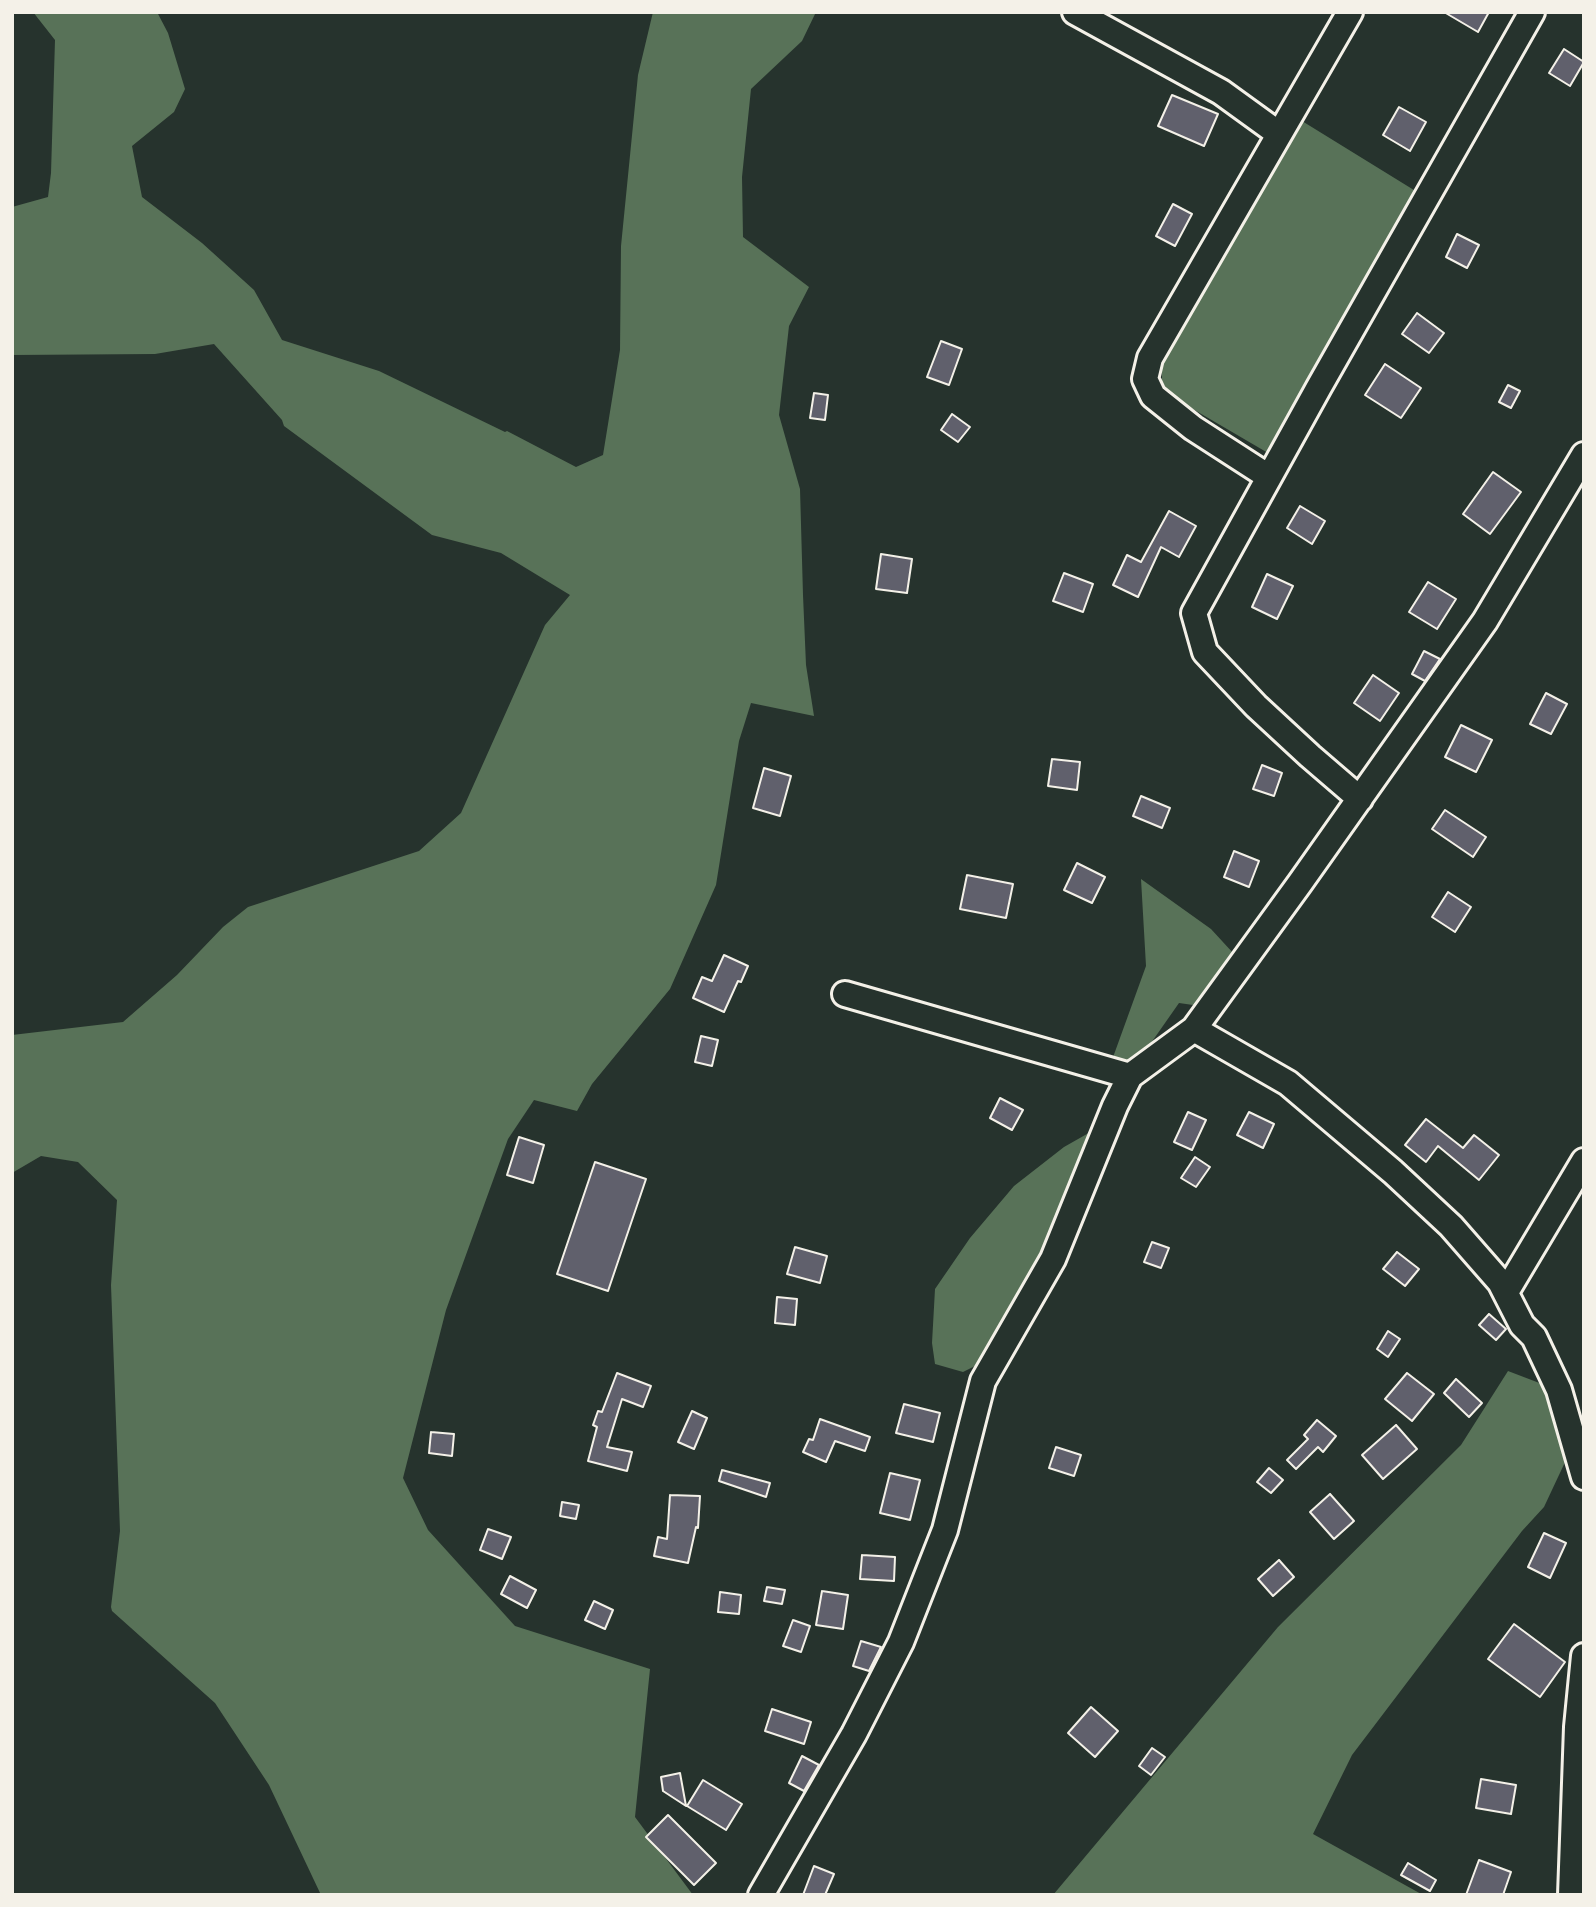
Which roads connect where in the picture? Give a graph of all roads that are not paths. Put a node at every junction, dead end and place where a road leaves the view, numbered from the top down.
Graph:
1 (1075, 12) edge
2 (1350, 12) edge
3 (1532, 12) edge
4 (1279, 134) junction
5 (1584, 455) edge
6 (1269, 477) junction
7 (1360, 799) junction
8 (845, 994) dead end
9 (1194, 1029) junction
10 (1130, 1076) junction
11 (1584, 1161) edge
12 (1506, 1292) junction
13 (1584, 1477) edge
14 (1584, 1656) edge
15 (1580, 1761) edge
16 (761, 1895) edge
17 (1571, 1895) edge

1 - 4 street
2 - 4 street
3 - 6 street
4 - 6 street
5 - 7 street
6 - 7 street
7 - 9 street
8 - 10 street
9 - 10 street
9 - 12 street
10 - 16 street
11 - 12 street
12 - 13 street
14 - 15 street
15 - 17 street

